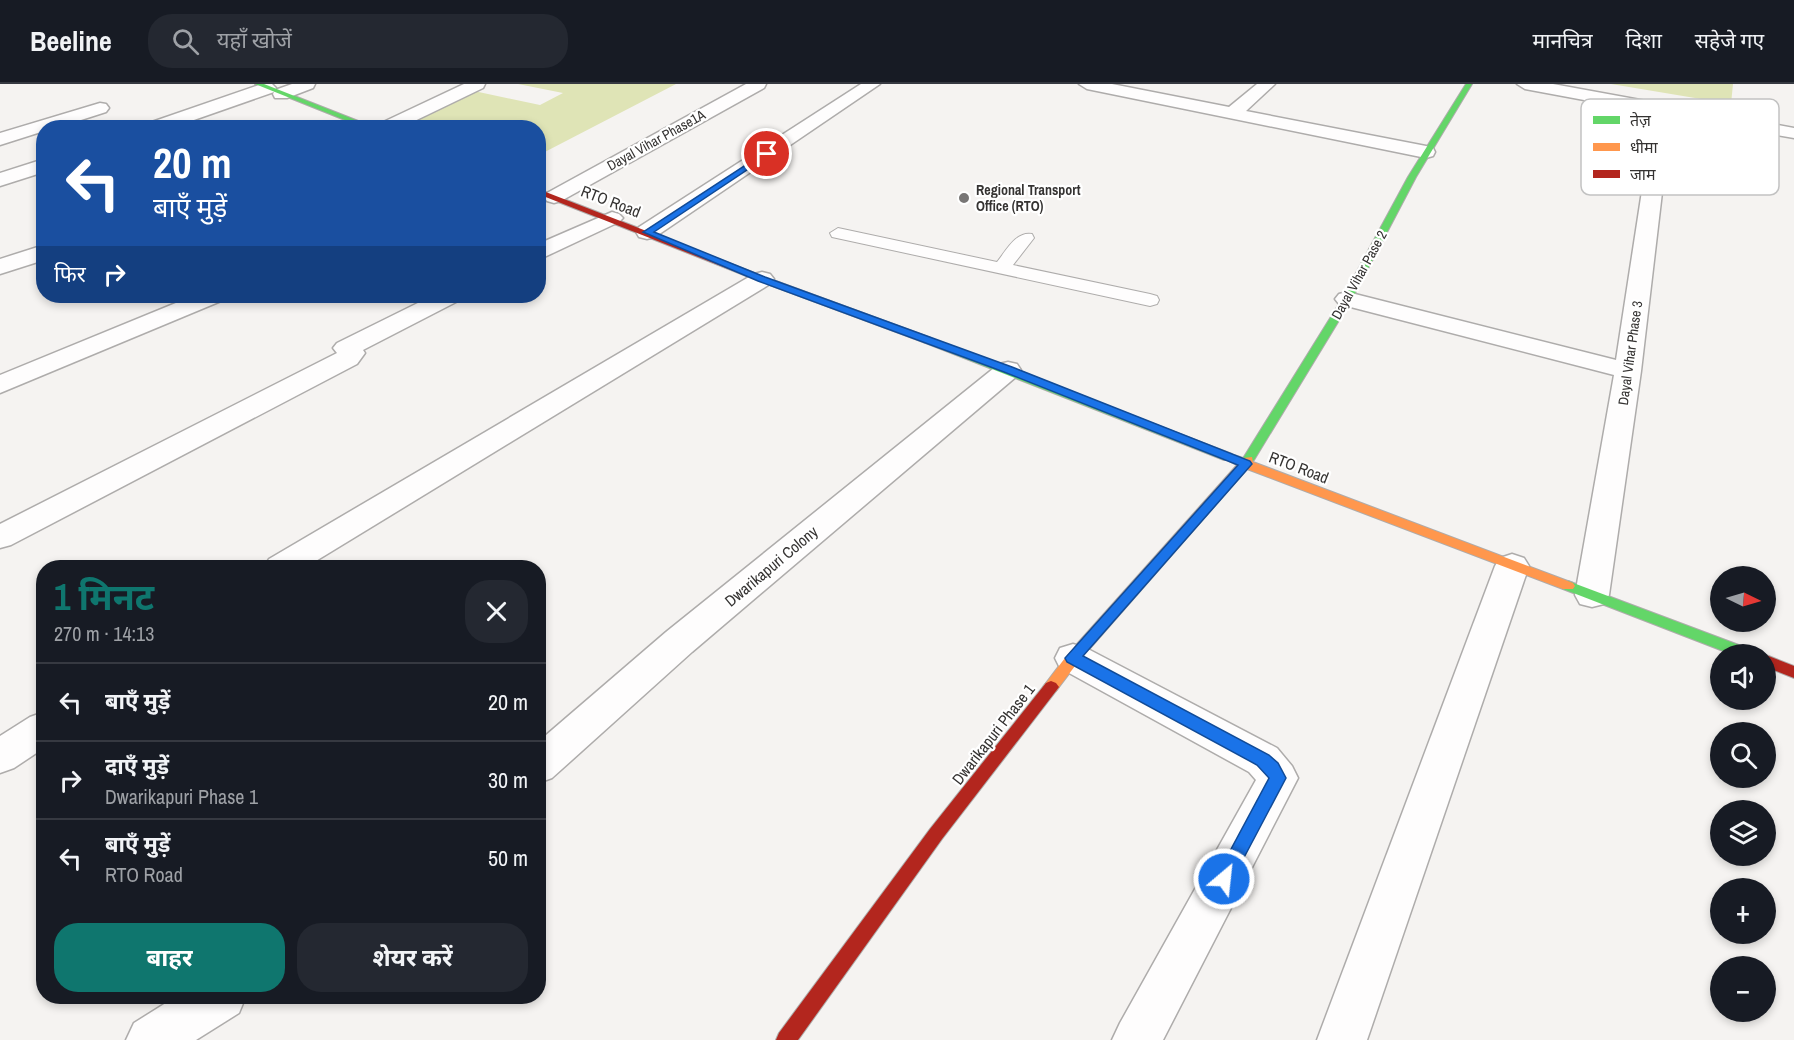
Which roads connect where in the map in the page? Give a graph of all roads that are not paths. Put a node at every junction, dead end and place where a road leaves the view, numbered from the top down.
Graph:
1 (307, 84) edge
2 (477, 84) edge
3 (758, 84) edge
4 (872, 84) edge
5 (1087, 84) edge
6 (1267, 84) edge
7 (1469, 84) edge
8 (1525, 84) edge
9 (269, 89) edge
10 (1608, 99) edge
11 (100, 108) dead end
12 (1232, 114) junction
13 (61, 120) edge
14 (176, 120) edge
15 (352, 120) edge
16 (402, 120) edge
17 (36, 128) edge
18 (1779, 130) edge
19 (1794, 133) edge
20 (0, 139) edge
21 (1426, 152) junction
22 (36, 168) edge
23 (0, 180) edge
24 (546, 194) edge
25 (1652, 195) edge
26 (612, 218) junction
27 (647, 232) junction
28 (838, 233) dead end
29 (1026, 238) dead end
30 (546, 249) edge
31 (36, 255) edge
32 (0, 267) edge
33 (1000, 268) junction
34 (762, 279) junction
35 (1347, 299) junction
36 (1150, 300) dead end
37 (196, 303) edge
38 (436, 303) edge
39 (1008, 370) junction
40 (1628, 371) junction
41 (0, 385) edge
42 (1246, 464) junction
43 (0, 537) edge
44 (293, 560) edge
45 (1512, 566) junction
46 (1592, 595) junction
47 (1721, 644) edge
48 (1073, 658) junction
49 (1776, 665) edge
50 (1794, 672) edge
51 (36, 733) edge
52 (0, 756) edge
53 (546, 759) edge
54 (209, 1004) edge
55 (151, 1040) edge
56 (786, 1040) edge
57 (1137, 1040) edge
58 (1342, 1040) edge

1 - 9 street
2 - 16 street
3 - 24 street, Dayal Vihar Phase1A
4 - 27 street
5 - 12 street
6 - 12 street
7 - 21 street, Dayal Vihar Pase 2
8 - 10 street
9 - 14 street
9 - 15 street
11 - 13 street
12 - 21 street
17 - 20 street
18 - 19 street
21 - 35 street, Dayal Vihar Pase 2
22 - 23 street
24 - 26 street, RTO Road
25 - 40 street, Dayal Vihar Phase 3
26 - 27 street, RTO Road
26 - 30 street
27 - 34 street, RTO Road
28 - 33 lane
29 - 33 lane
31 - 32 street
33 - 36 lane
34 - 39 street, RTO Road
34 - 44 street
35 - 40 street
35 - 42 street, Dayal Vihar Pase 2
37 - 41 street
38 - 43 street
39 - 42 street, RTO Road
39 - 53 street, Dwarikapuri Colony
40 - 46 street, Dayal Vihar Phase 3
42 - 45 street, RTO Road
42 - 48 street, Dwarikapuri Phase 1
45 - 46 street, RTO Road
45 - 58 street
46 - 47 street, RTO Road
48 - 56 street, Dwarikapuri Phase 1
48 - 57 street
49 - 50 street
51 - 52 street
54 - 55 street

